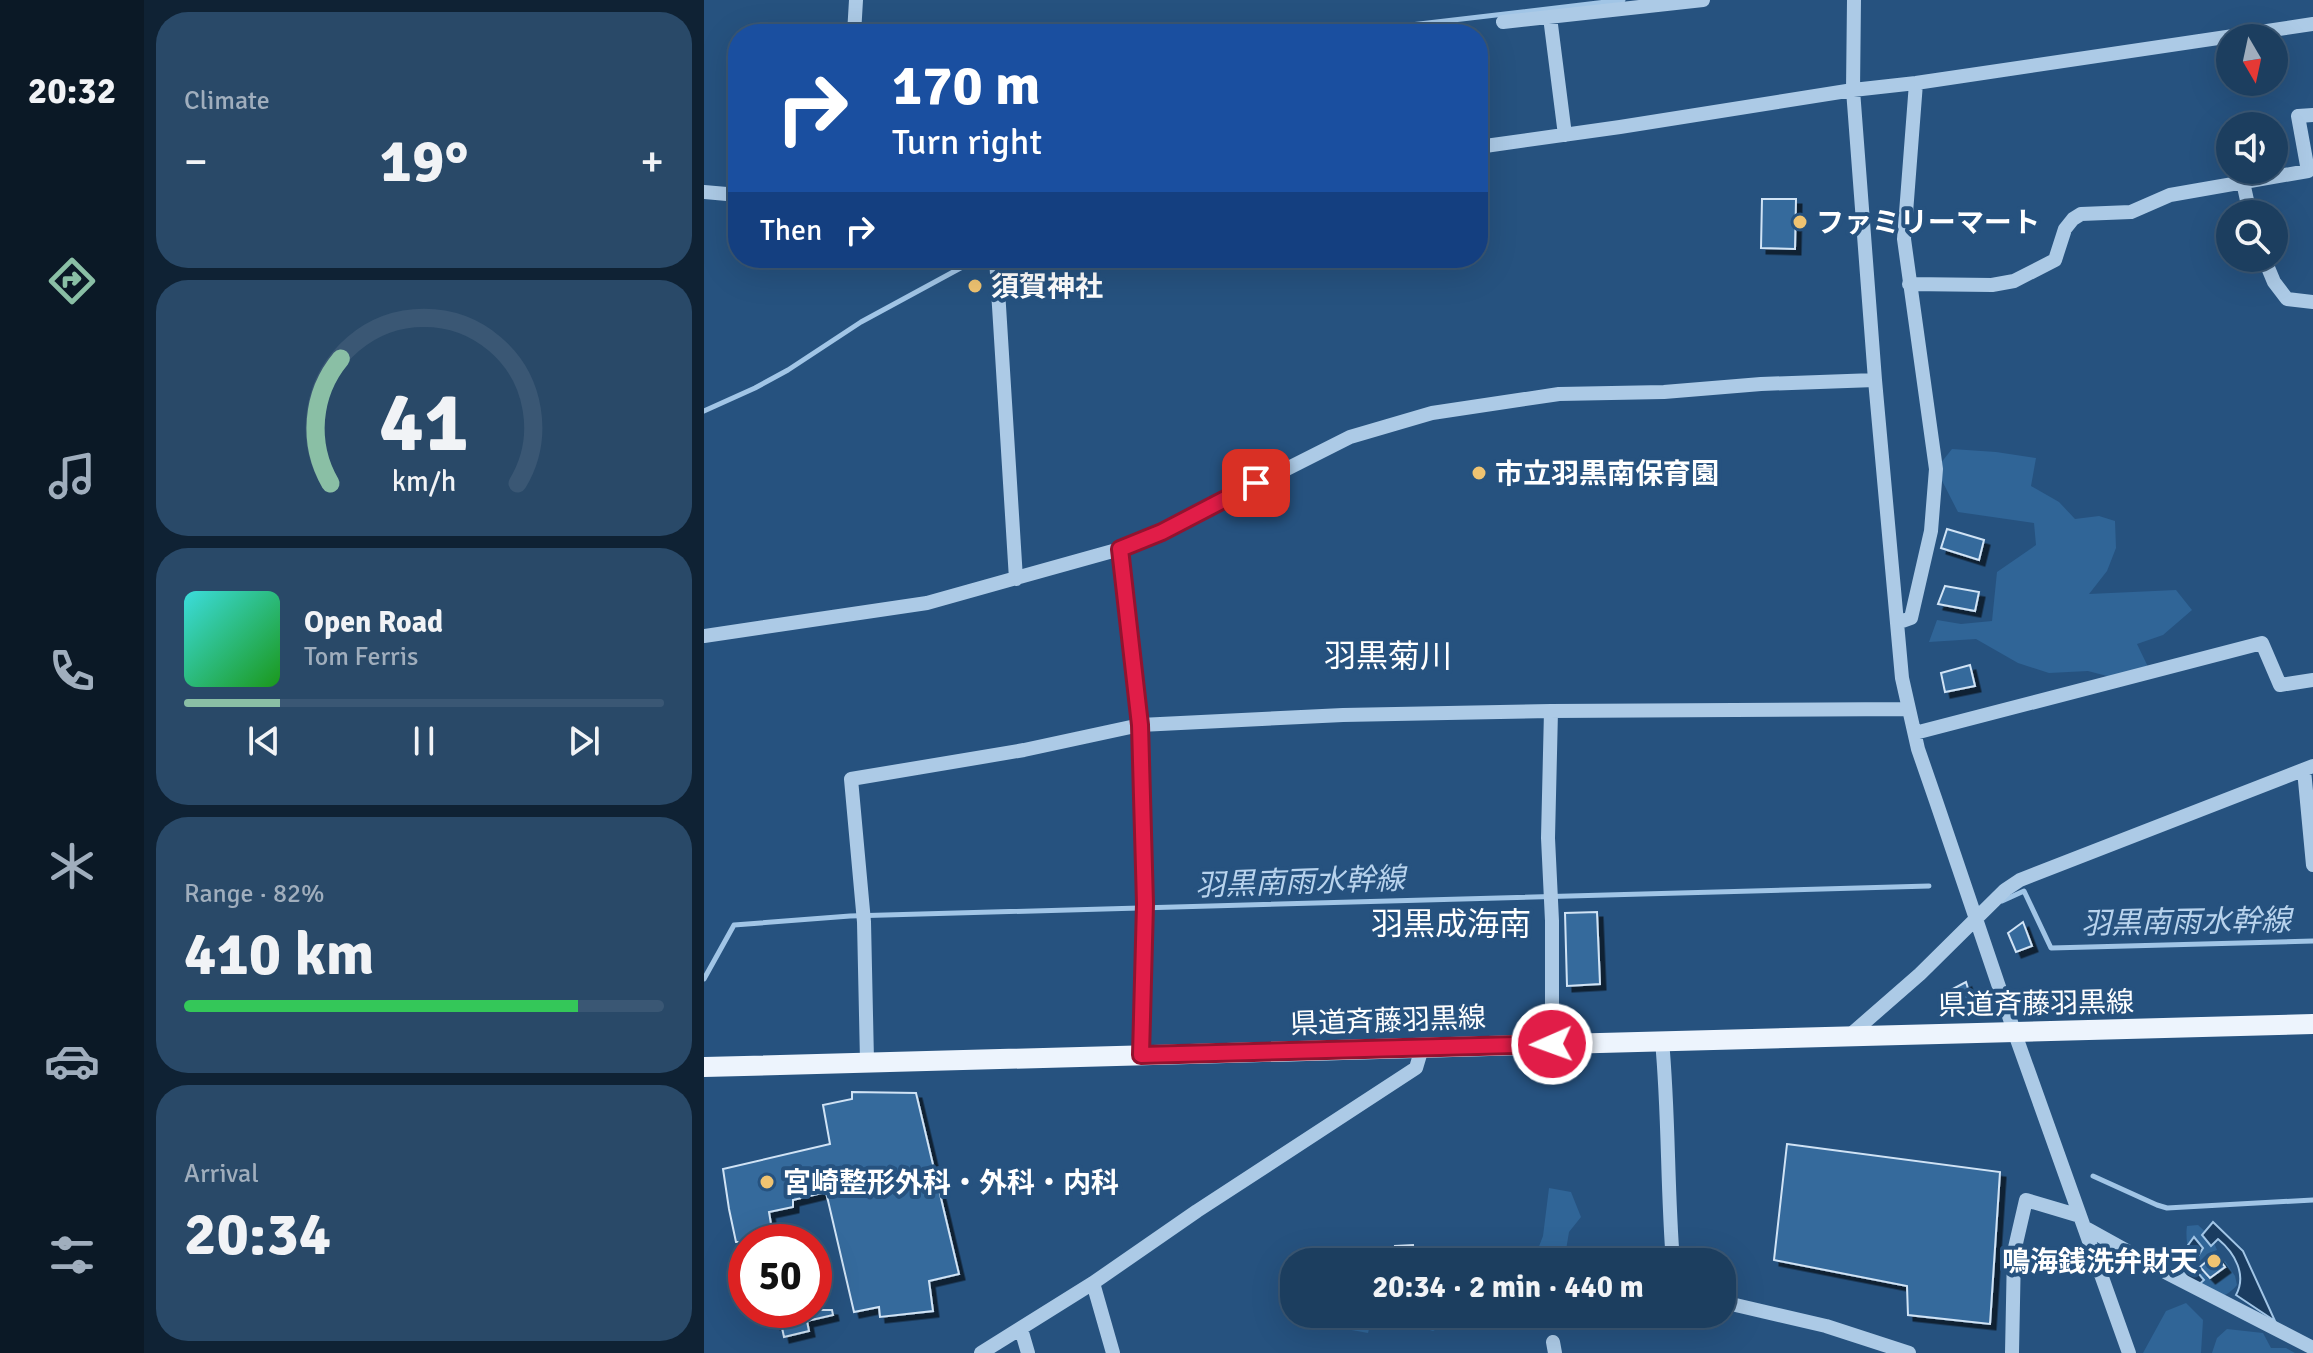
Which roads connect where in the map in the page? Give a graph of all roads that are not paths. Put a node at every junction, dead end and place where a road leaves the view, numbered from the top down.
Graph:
1 (856, 0) edge
2 (1703, 0) edge
3 (1854, 0) edge
4 (1550, 17) junction
5 (1503, 22) dead end
6 (855, 24) edge
7 (2313, 24) edge
8 (1916, 83) junction
9 (1853, 90) junction
10 (2313, 115) edge
11 (1565, 135) junction
12 (1488, 146) edge
13 (2288, 174) edge
14 (2232, 184) edge
15 (704, 192) edge
16 (728, 194) edge
17 (997, 268) edge
18 (2270, 272) edge
19 (1909, 284) junction
20 (2313, 302) edge
21 (1875, 380) junction
22 (1120, 549) junction
23 (1016, 579) junction
24 (1897, 623) junction
25 (704, 636) edge
26 (2313, 680) edge
27 (1909, 709) junction
28 (1551, 711) junction
29 (1140, 725) junction
30 (1915, 733) junction
31 (2308, 768) edge
32 (2313, 865) edge
33 (1976, 917) junction
34 (2313, 1024) edge
35 (2014, 1031) junction
36 (1849, 1036) junction
37 (1662, 1041) junction
38 (1552, 1044) junction
39 (1422, 1048) junction
40 (1141, 1055) junction
41 (867, 1061) junction
42 (704, 1067) edge
43 (2082, 1222) junction
44 (1672, 1248) edge
45 (1093, 1283) junction
46 (1736, 1305) edge
47 (1021, 1329) junction
48 (2313, 1348) edge
49 (981, 1353) edge
50 (1028, 1353) edge
51 (1113, 1353) edge
52 (1909, 1353) edge
53 (2012, 1353) edge
54 (2129, 1353) edge

1 - 6 street
2 - 4 street
3 - 9 street
4 - 5 street
4 - 11 street
7 - 8 street
8 - 9 street
8 - 19 street
9 - 11 street
9 - 21 street
10 - 13 street
11 - 12 street
14 - 19 street
15 - 16 street
17 - 23 street
18 - 20 street
19 - 24 street
21 - 22 street
21 - 24 street
22 - 23 street
22 - 29 street
23 - 25 street
24 - 27 street
26 - 30 street
27 - 28 street
27 - 30 street
28 - 29 street
28 - 38 street
29 - 40 street
29 - 41 street
30 - 33 street
31 - 32 street
31 - 33 street
33 - 35 street
33 - 36 street
34 - 35 main road, 県道斉藤羽黒線
35 - 36 main road, 県道斉藤羽黒線
35 - 43 street
36 - 37 main road, 県道斉藤羽黒線
37 - 38 main road, 県道斉藤羽黒線
37 - 44 street
38 - 39 main road, 県道斉藤羽黒線
39 - 40 main road, 県道斉藤羽黒線
39 - 45 street
40 - 41 main road, 県道斉藤羽黒線
41 - 42 main road, 県道斉藤羽黒線
43 - 48 street
43 - 53 street
43 - 54 street
45 - 47 street
45 - 51 street
46 - 52 street
47 - 49 street
47 - 50 street

